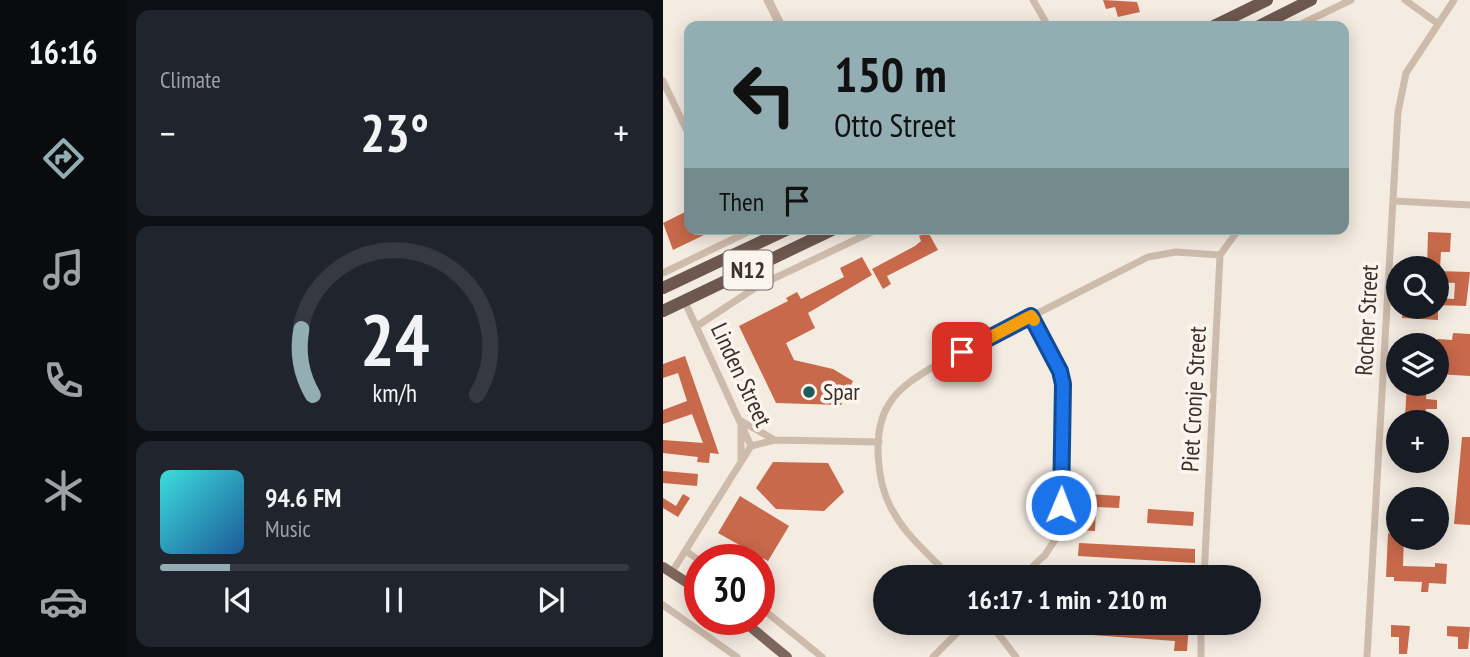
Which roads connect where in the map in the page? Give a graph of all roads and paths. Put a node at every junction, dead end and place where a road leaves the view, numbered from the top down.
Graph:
1 (768, 0) edge
2 (1033, 0) edge
3 (1267, 0) edge
4 (1311, 0) edge
5 (1351, 0) edge
6 (1405, 0) edge
7 (1454, 0) edge
8 (778, 21) edge
9 (1046, 21) edge
10 (1224, 21) edge
11 (1269, 21) edge
12 (1307, 21) edge
13 (1437, 23) junction
14 (663, 80) edge
15 (684, 124) edge
16 (1394, 201) junction
17 (1470, 205) edge
18 (733, 235) edge
19 (775, 235) edge
20 (821, 235) edge
21 (865, 235) edge
22 (1235, 235) edge
23 (1220, 255) junction
24 (663, 273) edge
25 (663, 288) edge
26 (684, 300) junction
27 (663, 311) edge
28 (1031, 316) junction
29 (697, 326) junction
30 (740, 421) junction
31 (774, 440) junction
32 (879, 442) junction
33 (752, 446) junction
34 (740, 461) junction
35 (690, 544) edge
36 (684, 553) edge
37 (939, 565) edge
38 (1034, 565) edge
39 (1205, 565) edge
40 (667, 570) edge
41 (684, 581) edge
42 (663, 605) edge
43 (775, 619) edge
44 (760, 635) edge
45 (955, 635) edge
46 (999, 635) edge
47 (1201, 635) edge
48 (737, 657) edge
49 (787, 657) edge
50 (822, 657) edge
51 (933, 657) edge
52 (1016, 657) edge
53 (1201, 657) edge
54 (1367, 657) edge

1 - 8 street
2 - 9 street
3 - 10 highway
4 - 11 highway
5 - 12 street
6 - 13 street
7 - 13 street, Rocher Street
13 - 16 street, Rocher Street
14 - 15 street
16 - 17 street
16 - 54 street, Rocher Street
18 - 24 street
19 - 25 highway, N12
20 - 26 highway, N12
21 - 29 street
22 - 23 street
23 - 28 street
23 - 39 street, Piet Cronje Street
26 - 27 highway, N12
26 - 29 street, Linden Street
28 - 32 street
28 - 38 street
29 - 30 street, Linden Street
30 - 31 street
30 - 33 street, Linden Street
30 - 34 street
31 - 32 street
31 - 33 street
32 - 37 street
33 - 34 street, Linden Street
34 - 35 street, Linden Street
36 - 40 street, Linden Street
40 - 41 main road
42 - 48 street
43 - 50 street
44 - 49 main road
45 - 51 street
46 - 52 street
47 - 53 street

